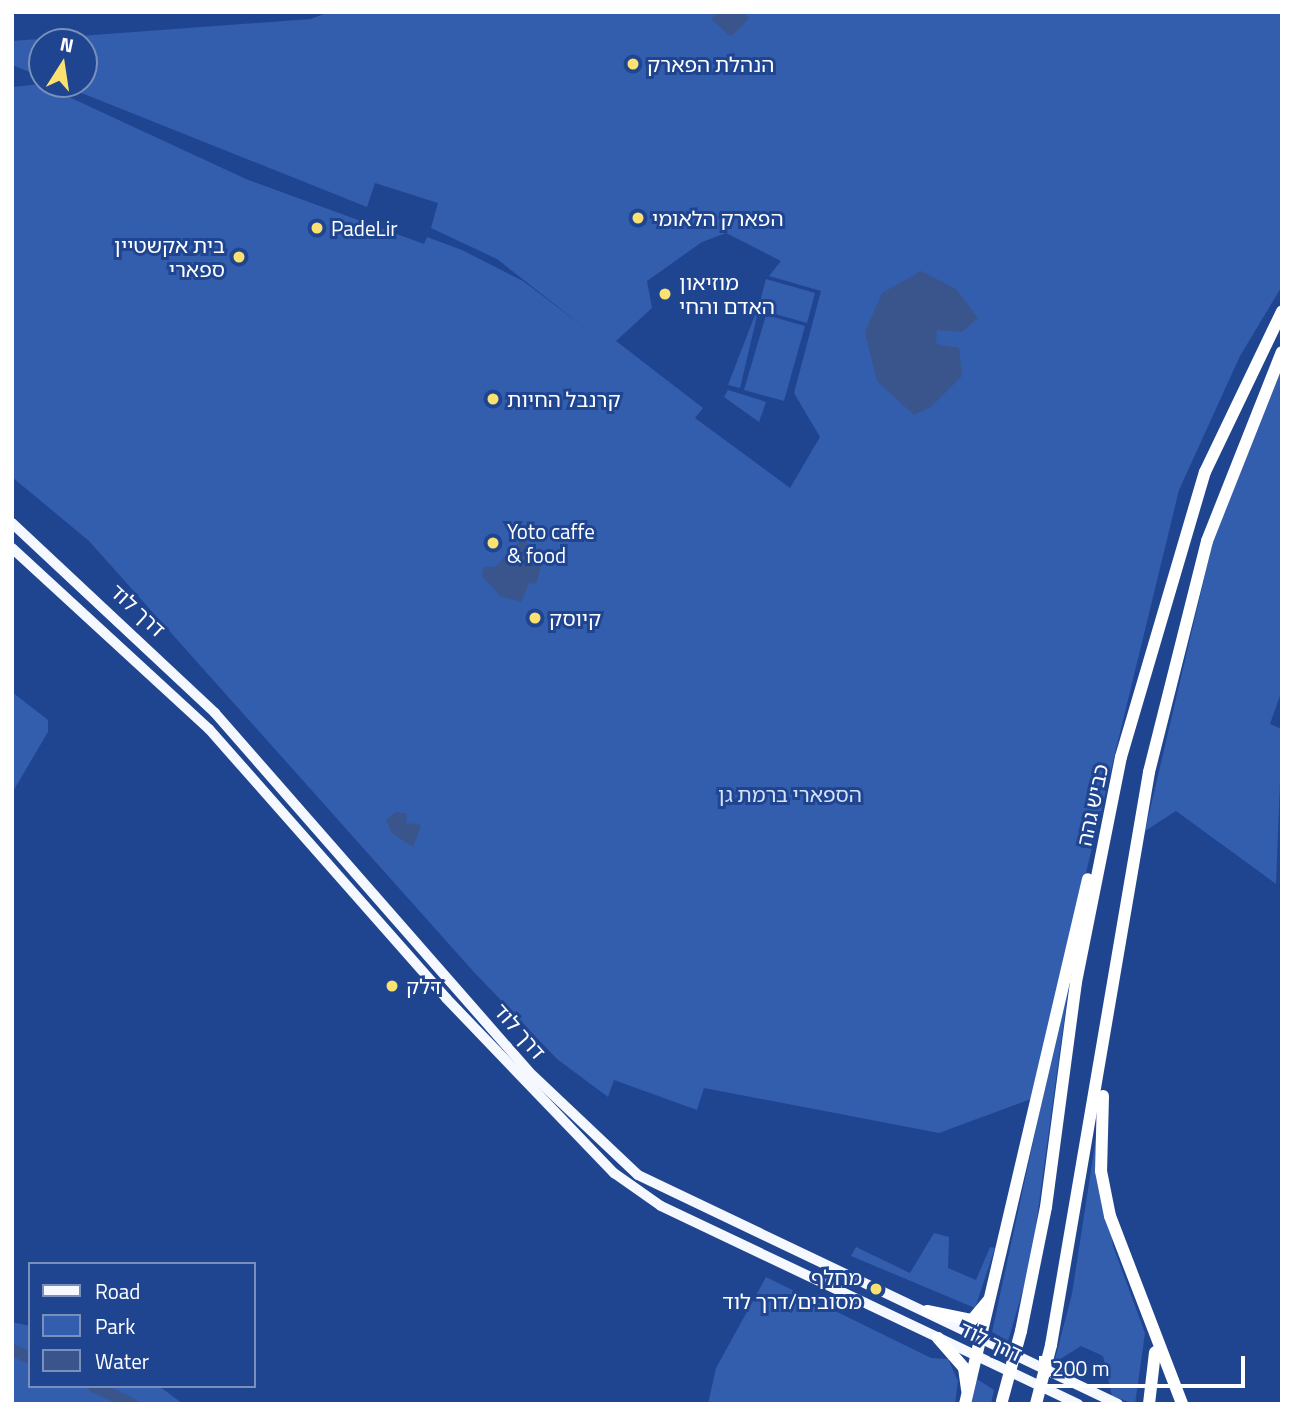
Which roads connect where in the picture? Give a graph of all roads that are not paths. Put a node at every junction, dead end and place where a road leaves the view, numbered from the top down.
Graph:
1 (1282, 311) edge
2 (1282, 352) edge
3 (12, 523) edge
4 (12, 548) edge
5 (1121, 757) junction
6 (1111, 977) junction
7 (1015, 1198) junction
8 (927, 1311) junction
9 (984, 1337) junction
10 (938, 1338) junction
11 (1152, 1339) junction
12 (979, 1357) junction
13 (966, 1401) edge
14 (1002, 1402) edge
15 (1036, 1404) edge
16 (1078, 1404) edge
17 (1118, 1404) edge
18 (1149, 1404) edge
19 (1182, 1404) edge

1 - 5 highway, כביש גהה
2 - 6 highway
3 - 8 main road, דרך לוד
4 - 10 main road, דרך לוד
5 - 7 highway
5 - 14 highway, כביש גהה, bridge
6 - 11 highway
6 - 15 highway, bridge
7 - 8 highway
7 - 9 highway
8 - 9 main road, דרך לוד
9 - 12 highway
9 - 17 main road, דרך לוד
10 - 12 main road, דרך לוד
10 - 13 highway
11 - 18 highway
11 - 19 highway
12 - 13 highway
12 - 16 main road, דרך לוד

